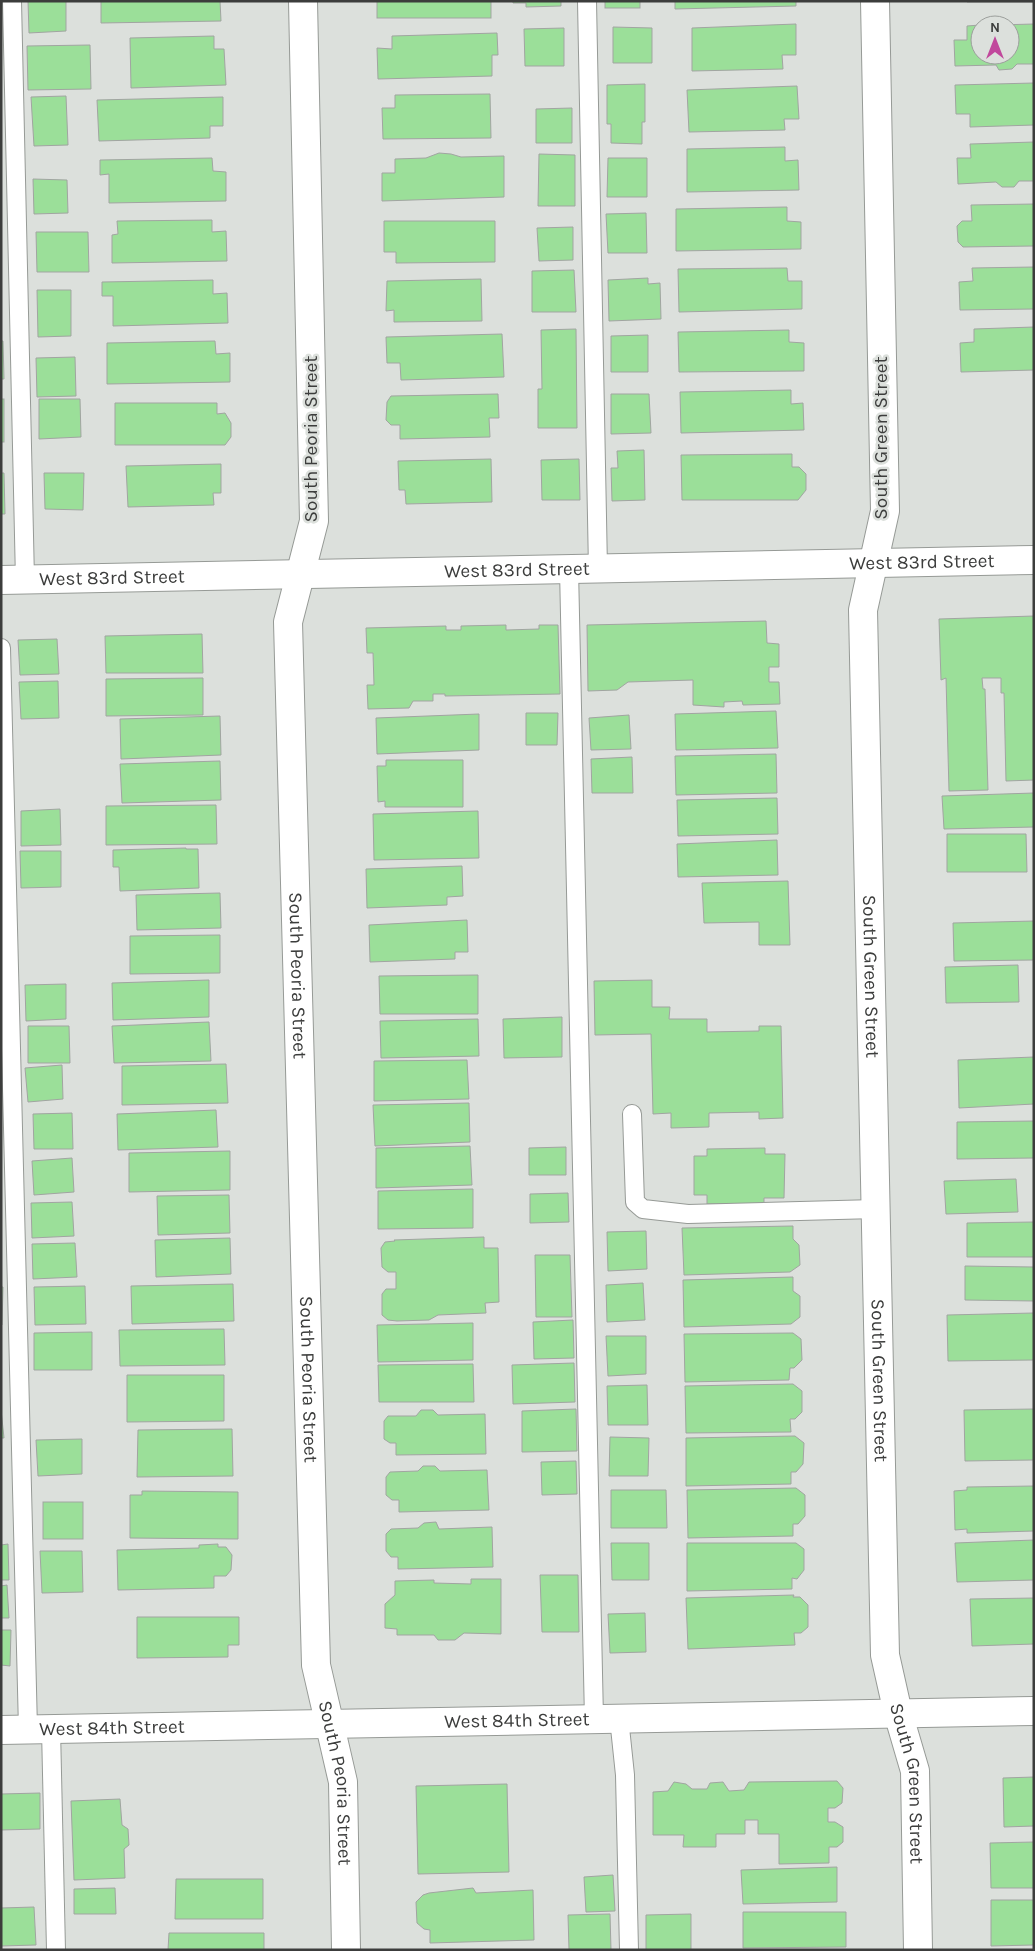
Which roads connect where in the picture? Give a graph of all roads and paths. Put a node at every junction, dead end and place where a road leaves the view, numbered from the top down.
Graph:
1 (12, 1) edge
2 (303, 1) edge
3 (587, 1) edge
4 (875, 1) edge
5 (1034, 560) edge
6 (874, 563) junction
7 (569, 569) junction
8 (598, 569) junction
9 (300, 574) junction
10 (13, 580) edge
11 (1, 648) edge
12 (632, 1114) dead end
13 (876, 1209) junction
14 (1034, 1711) edge
15 (898, 1713) junction
16 (607, 1718) junction
17 (329, 1724) junction
18 (27, 1729) edge
19 (56, 1950) edge
20 (346, 1950) edge
21 (629, 1950) edge
22 (918, 1950) edge

1 - 10 lane
2 - 9 street, South Peoria Street
3 - 8 lane
4 - 6 street, South Green Street
5 - 6 street, West 83rd Street
6 - 8 street, West 83rd Street
6 - 13 street, South Green Street
7 - 8 street, West 83rd Street
7 - 9 street, West 83rd Street
7 - 16 lane
9 - 10 street, West 83rd Street
9 - 17 street, South Peoria Street
11 - 18 lane
12 - 13 lane
13 - 15 street, South Green Street
14 - 15 street, West 84th Street
15 - 16 street, West 84th Street
15 - 22 street, South Green Street
16 - 17 street, West 84th Street
16 - 21 lane
17 - 18 street, West 84th Street
17 - 20 street, South Peoria Street
18 - 19 lane

